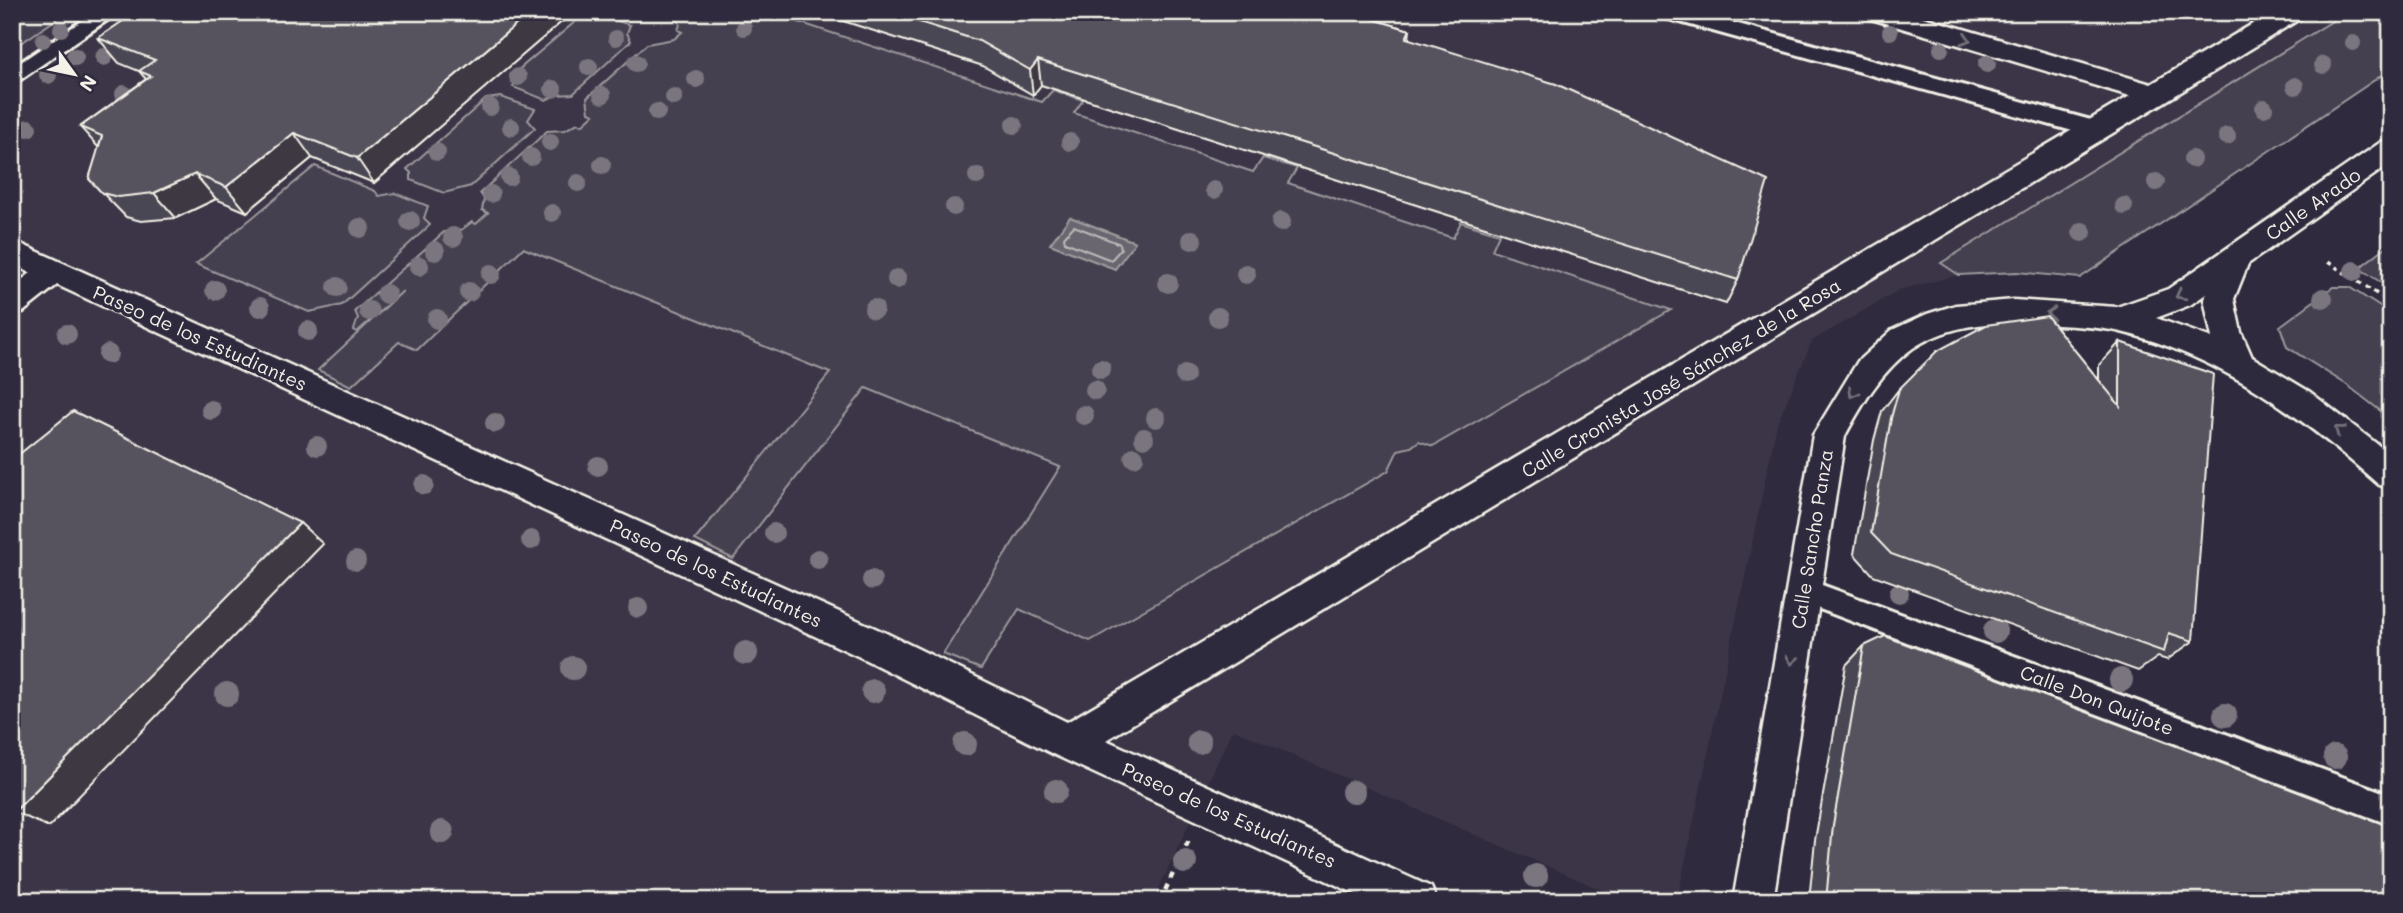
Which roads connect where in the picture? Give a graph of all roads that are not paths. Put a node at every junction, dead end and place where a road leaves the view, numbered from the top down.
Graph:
1 (109, 12) edge
2 (1670, 12) edge
3 (1877, 12) edge
4 (2292, 12) edge
5 (12, 78) edge
6 (2156, 95) junction
7 (2098, 130) junction
8 (2391, 149) edge
9 (12, 251) edge
10 (2235, 260) junction
11 (54, 271) junction
12 (12, 304) edge
13 (2119, 319) junction
14 (2239, 365) junction
15 (2391, 475) edge
16 (1803, 590) junction
17 (1068, 742) junction
18 (2391, 810) edge
19 (1417, 901) edge
20 (1753, 901) edge

1 - 5 street
2 - 7 street
3 -> 6 street
4 - 6 street, Calle Cronista José Sánchez de la Rosa
6 - 7 street, Calle Cronista José Sánchez de la Rosa
7 - 17 street, Calle Cronista José Sánchez de la Rosa
8 - 10 street, Calle Arado
9 - 11 street, Paseo de los Estudiantes
10 -> 13 street, Calle Arado
10 - 14 street
11 - 12 street
11 - 17 street, Paseo de los Estudiantes
13 - 14 street
13 -> 16 street, Calle Sancho Panza
15 -> 14 street
16 - 18 street, Calle Don Quijote
16 -> 20 street, Calle Sancho Panza
17 - 19 street, Paseo de los Estudiantes

